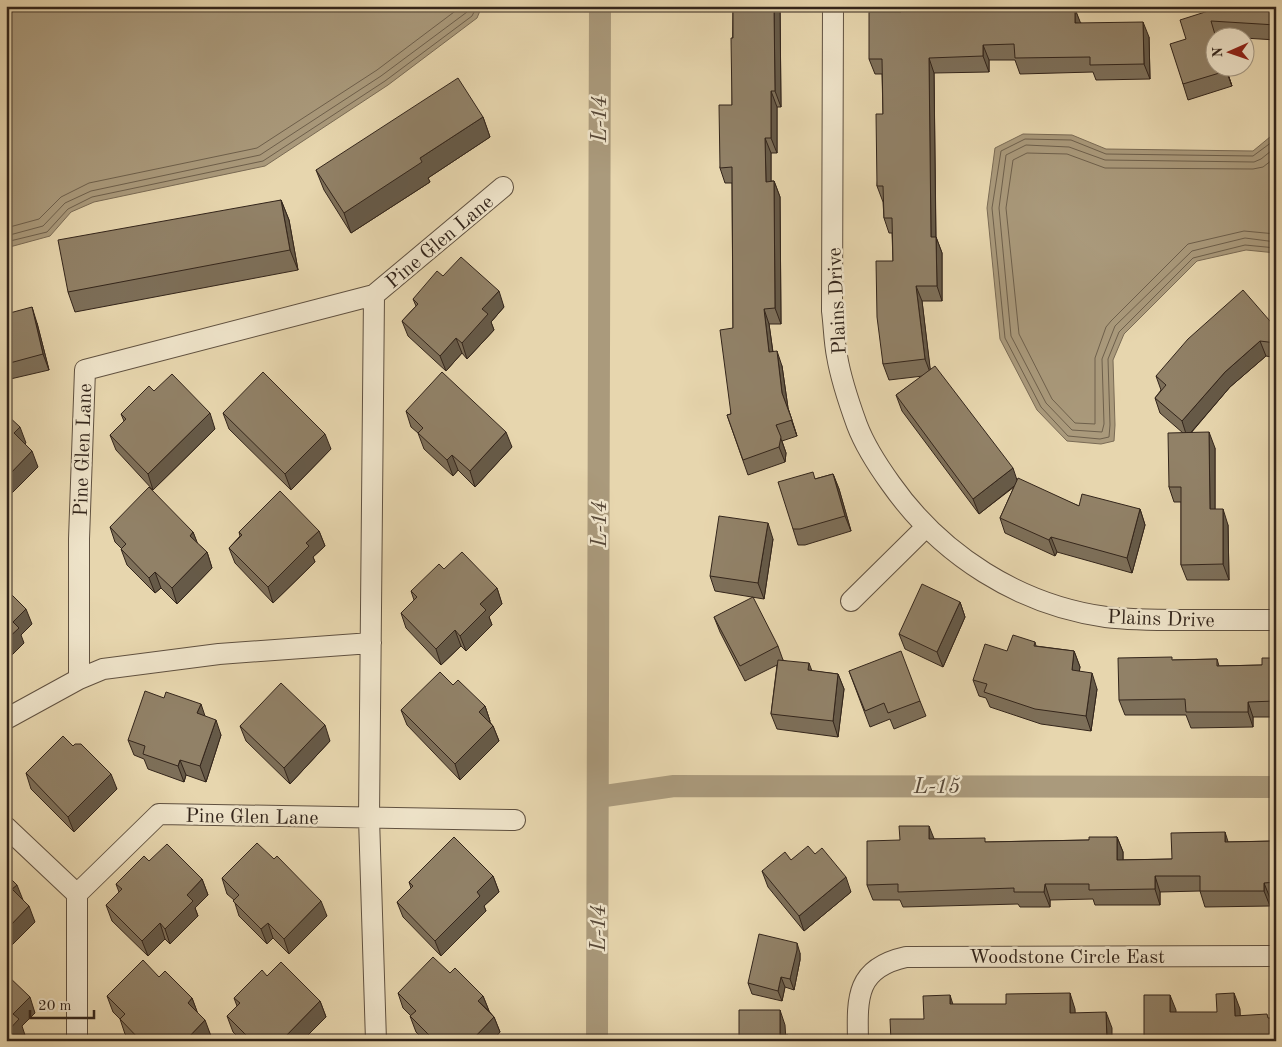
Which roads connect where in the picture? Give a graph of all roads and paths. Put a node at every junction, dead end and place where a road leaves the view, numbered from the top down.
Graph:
1 (833, 6) edge
2 (503, 187) dead end
3 (374, 295) junction
4 (926, 527) junction
5 (851, 601) dead end
6 (1276, 620) edge
7 (371, 643) junction
8 (78, 679) junction
9 (6, 718) edge
10 (369, 818) junction
11 (515, 820) dead end
12 (6, 827) edge
13 (77, 894) junction
14 (1276, 956) edge
15 (77, 1041) edge
16 (376, 1041) edge
17 (858, 1041) edge

1 - 4 street, Plains Drive
2 - 3 street, Pine Glen Lane
3 - 7 street, Pine Glen Lane
3 - 8 street, Pine Glen Lane
4 - 5 street
4 - 6 street, Plains Drive
7 - 8 street
7 - 10 street, Pine Glen Lane
8 - 9 street
10 - 11 street, Pine Glen Lane
10 - 13 street, Pine Glen Lane
10 - 16 street, Pine Glen Lane
12 - 13 street
13 - 15 street
14 - 17 street, Woodstone Circle East

